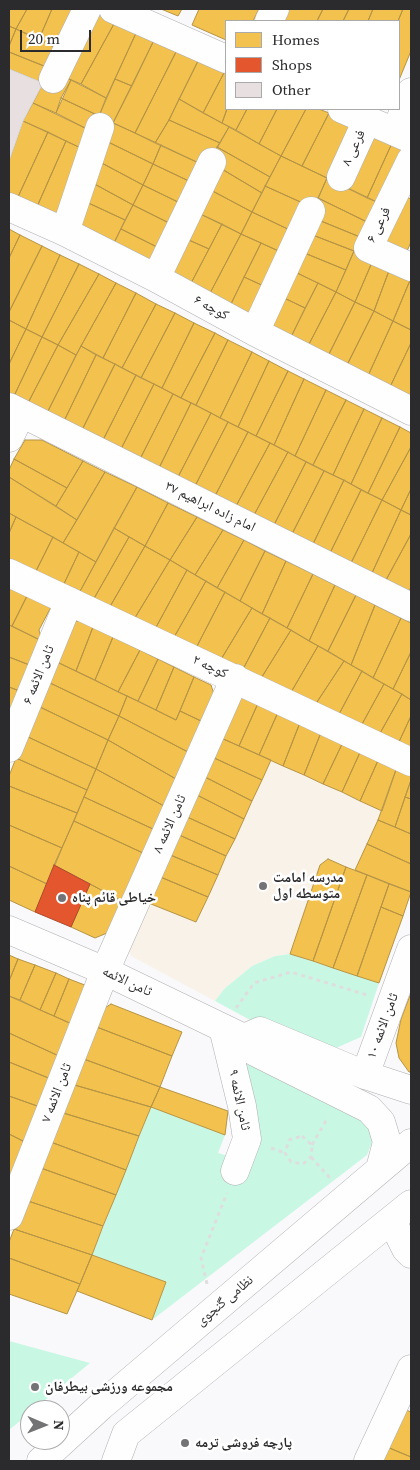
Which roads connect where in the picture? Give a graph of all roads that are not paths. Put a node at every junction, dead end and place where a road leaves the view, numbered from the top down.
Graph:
1 (87, 9) edge
2 (113, 9) edge
3 (225, 59) edge
4 (53, 80) dead end
5 (411, 92) edge
6 (344, 110) edge
7 (367, 120) junction
8 (100, 127) dead end
9 (403, 135) edge
10 (411, 160) edge
11 (212, 162) dead end
12 (341, 177) dead end
13 (9, 207) edge
14 (311, 211) dead end
15 (65, 232) junction
16 (411, 267) edge
17 (156, 278) junction
18 (255, 332) junction
19 (15, 410) edge
20 (411, 412) edge
21 (9, 438) edge
22 (9, 572) edge
23 (69, 602) junction
24 (411, 607) edge
25 (235, 678) junction
26 (9, 748) edge
27 (411, 762) edge
28 (9, 930) edge
29 (411, 949) edge
30 (105, 971) junction
31 (234, 1033) junction
32 (365, 1075) junction
33 (411, 1090) edge
34 (411, 1143) edge
35 (380, 1169) junction
36 (235, 1171) road end
37 (401, 1213) edge
38 (9, 1216) edge
39 (411, 1254) edge
40 (411, 1369) edge
41 (102, 1406) junction
42 (126, 1434) junction
43 (41, 1461) edge
44 (116, 1461) edge
45 (368, 1461) edge

1 - 4 street
2 - 3 street
5 - 9 street
6 - 7 street
7 - 9 street
7 - 12 street, فرعی ۸
8 - 15 street
10 - 16 street, فرعی ۶
11 - 17 street
13 - 15 street, کوچه ۶
14 - 18 street
15 - 17 street, کوچه ۶
17 - 18 street, کوچه ۶
18 - 20 street, کوچه ۶
19 - 21 street
19 - 24 street, امام زاده ابراهیم ۳۷
22 - 23 street, کوچه ۲
23 - 25 street, کوچه ۲
23 - 26 street, ثامن الائمه ۶
25 - 27 street, کوچه ۲
25 - 30 street, ثامن الائمه ۸
28 - 30 street, ثامن الائمه
29 - 32 street, ثامن الائمه ۱۰
30 - 31 street, ثامن الائمه
30 - 38 street, ثامن الائمه ۷
31 - 32 street
31 - 35 street, ثامن الائمه
31 - 36 street, ثامن الائمه ۹
32 - 33 street
34 - 35 street, نظامی گنجوی
35 - 41 street, نظامی گنجوی
37 - 39 street
37 - 42 street
40 - 45 street
41 - 42 street
41 - 43 street, نظامی گنجوی
42 - 44 street

